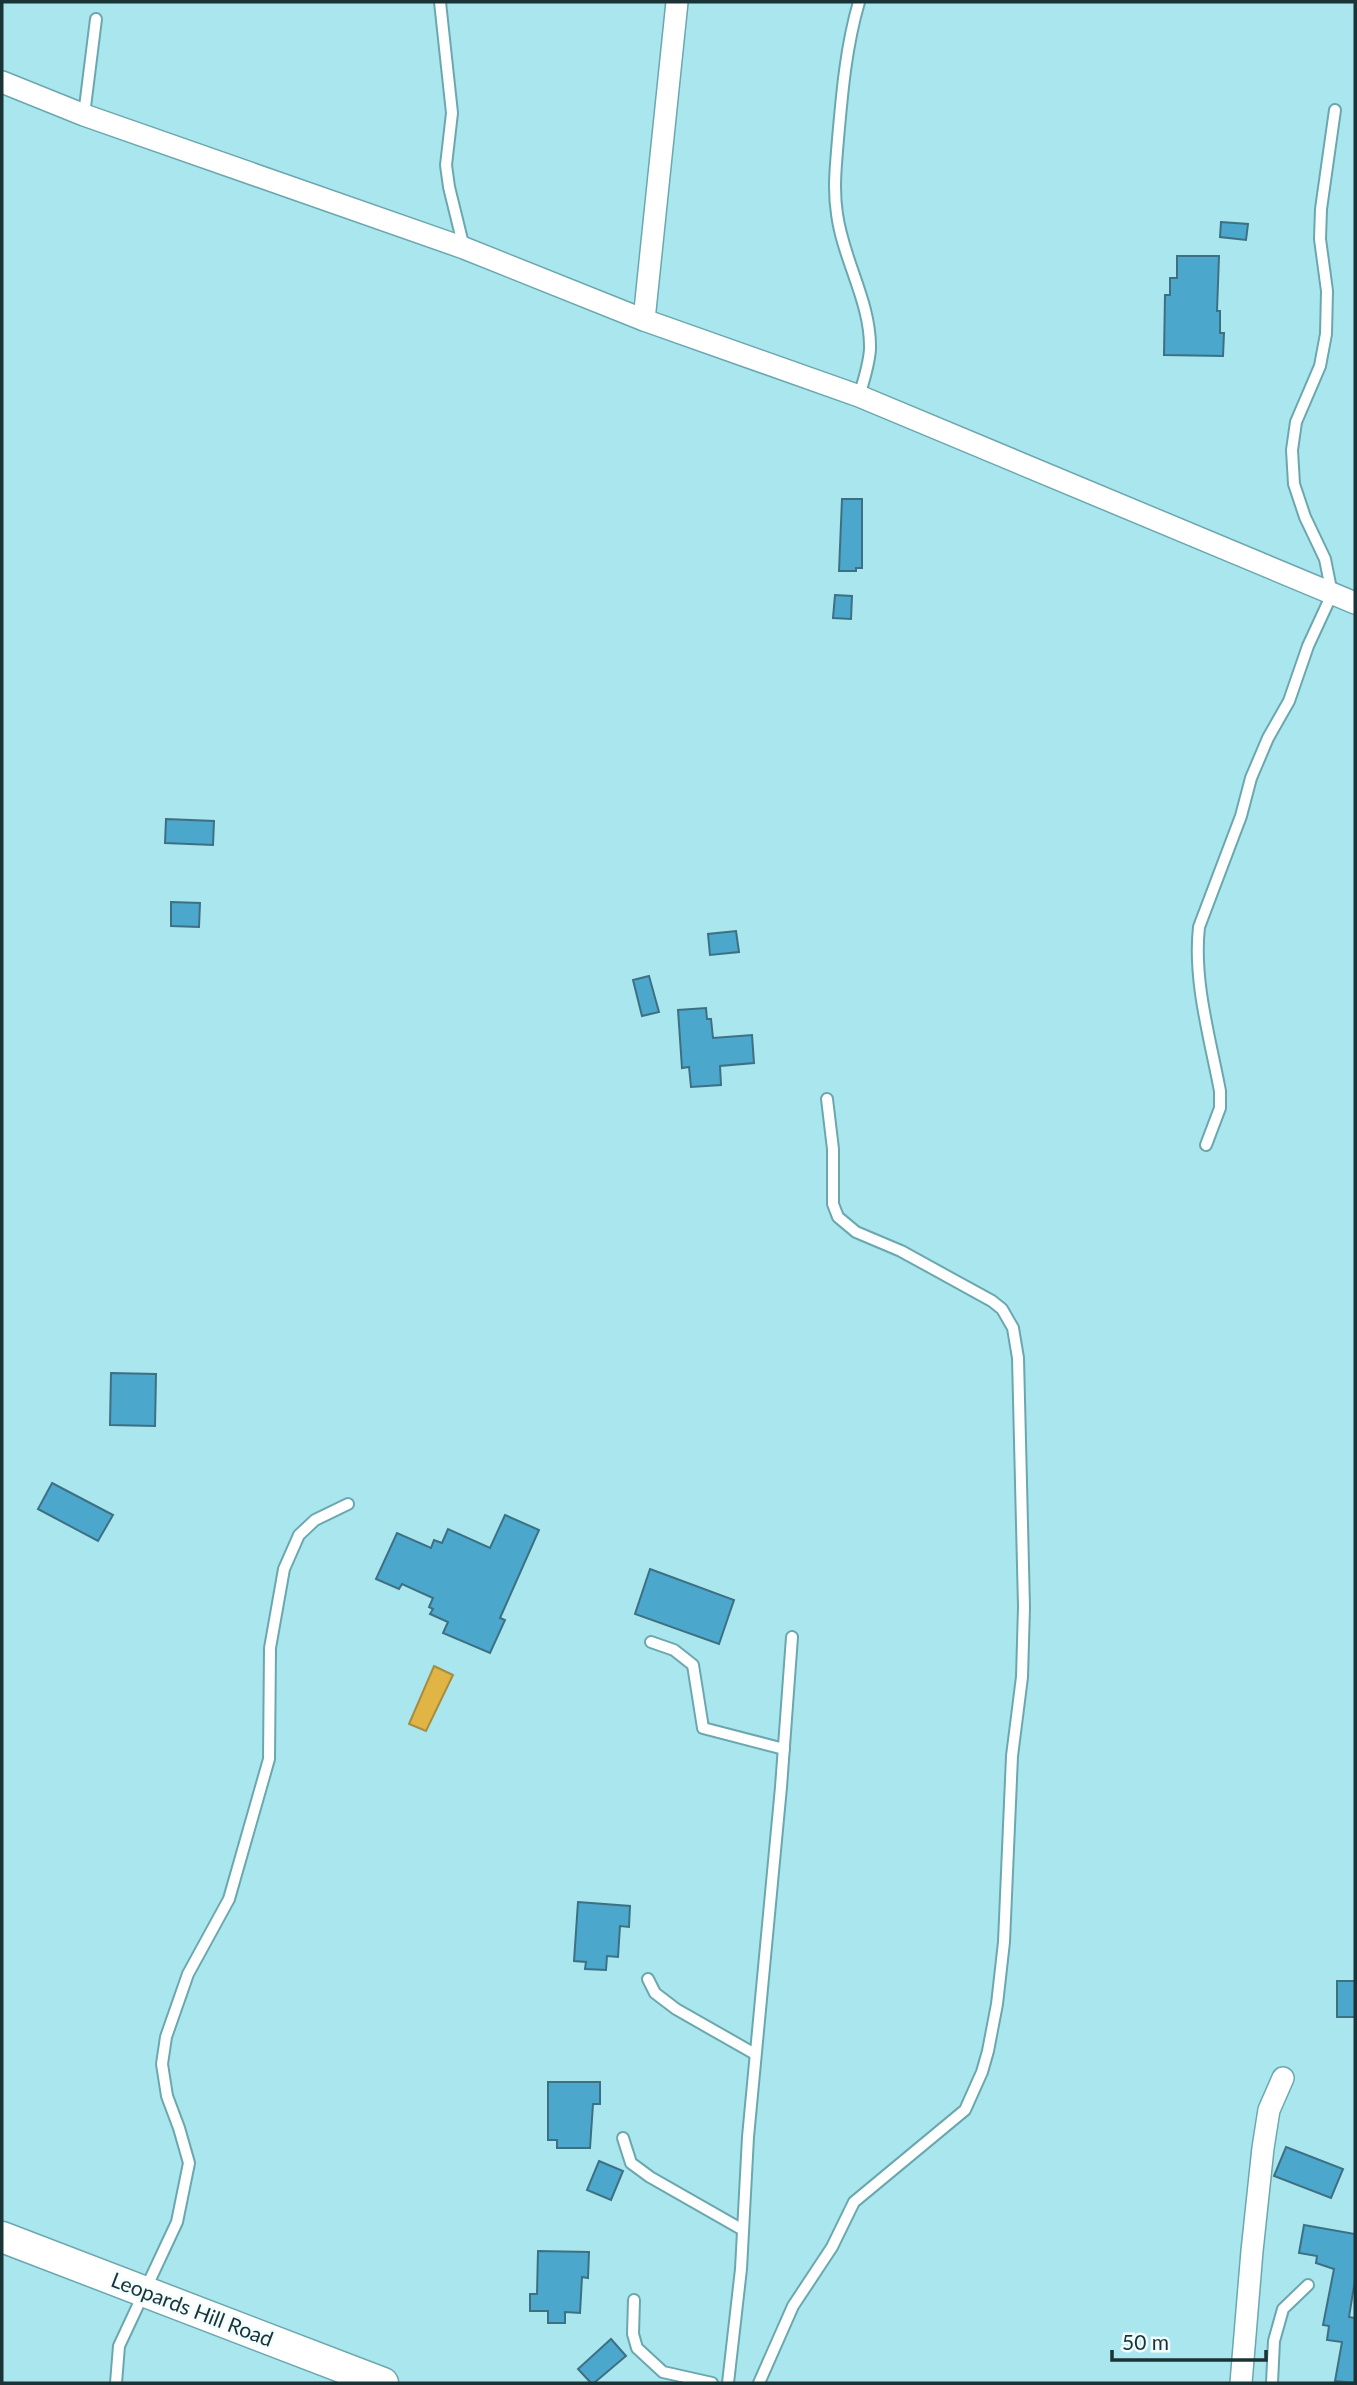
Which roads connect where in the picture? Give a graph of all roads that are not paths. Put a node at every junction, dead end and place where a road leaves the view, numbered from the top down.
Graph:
1 (440, 2) edge
2 (677, 2) edge
3 (859, 2) edge
4 (96, 19) dead end
5 (2, 82) edge
6 (1335, 110) dead end
7 (84, 116) junction
8 (464, 248) junction
9 (644, 320) junction
10 (859, 396) junction
11 (1332, 594) junction
12 (1355, 603) edge
13 (827, 1099) dead end
14 (1206, 1145) dead end
15 (348, 1504) dead end
16 (792, 1637) dead end
17 (651, 1642) dead end
18 (784, 1749) junction
19 (648, 1979) dead end
20 (755, 2054) junction
21 (1283, 2078) dead end
22 (623, 2138) dead end
23 (743, 2230) junction
24 (2, 2238) edge
25 (1308, 2285) dead end
26 (145, 2292) junction
27 (634, 2300) dead end
28 (116, 2383) edge
29 (383, 2383) edge
30 (712, 2383) edge
31 (728, 2383) edge
32 (759, 2383) edge
33 (1241, 2383) edge
34 (1272, 2383) edge

1 - 8 lane
2 - 9 street
3 - 10 lane
4 - 7 lane
5 - 7 street
6 - 11 lane
7 - 8 street
8 - 9 street
9 - 10 street
10 - 11 street
11 - 12 street
11 - 14 lane
13 - 32 lane
15 - 26 lane
16 - 18 lane
17 - 18 lane
18 - 20 lane
19 - 20 lane
20 - 23 lane
21 - 33 street
22 - 23 lane
23 - 31 lane
24 - 26 main road, Leopards Hill Road
25 - 34 lane
26 - 28 lane
26 - 29 main road, Leopards Hill Road
27 - 30 lane

